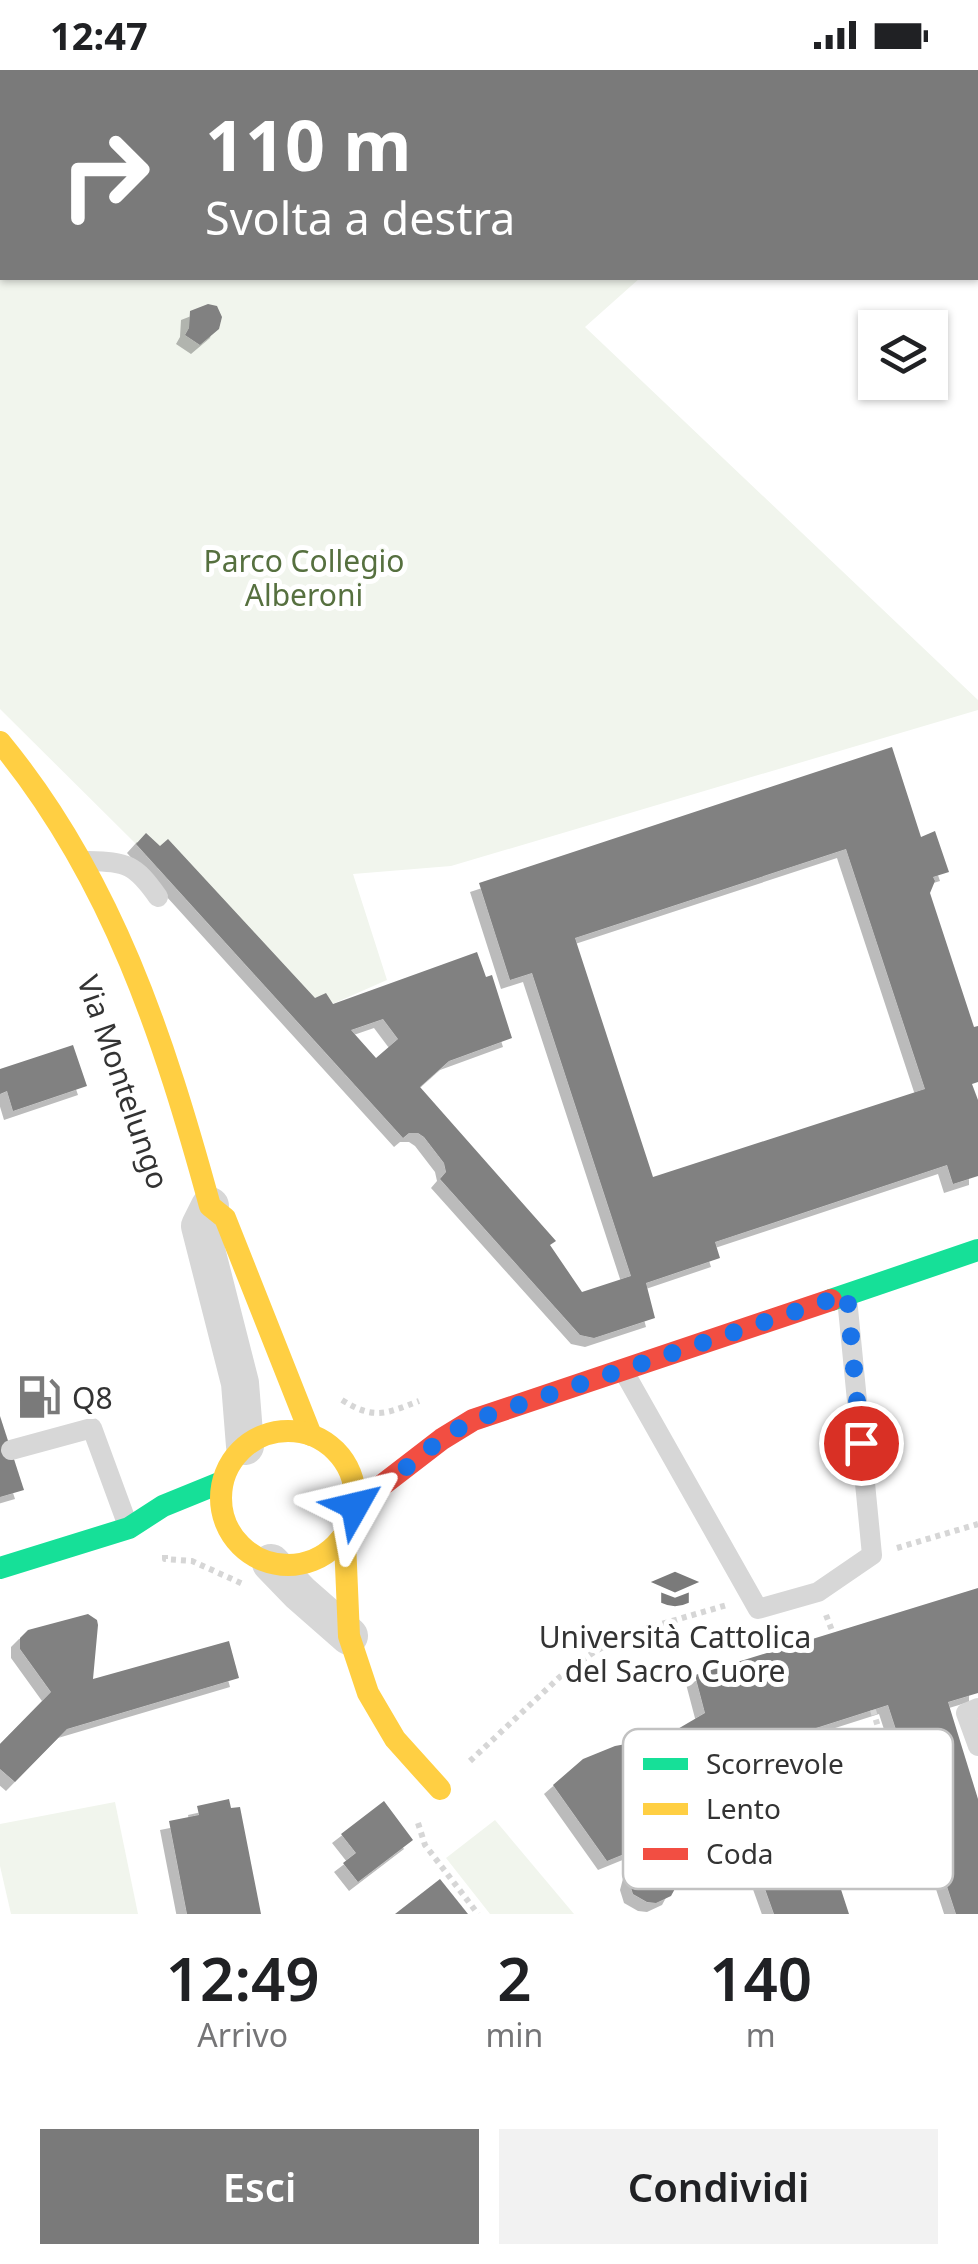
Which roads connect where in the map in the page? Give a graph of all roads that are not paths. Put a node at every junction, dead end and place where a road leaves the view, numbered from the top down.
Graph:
1 (0, 742) edge
2 (86, 861) junction
3 (158, 897) dead end
4 (210, 1206) junction
5 (976, 1258) edge
6 (847, 1294) junction
7 (622, 1368) junction
8 (446, 1434) junction
9 (401, 1436) dead end
10 (320, 1440) junction
11 (245, 1446) junction
12 (366, 1446) dead end
13 (12, 1450) dead end
14 (222, 1482) junction
15 (352, 1516) junction
16 (139, 1534) junction
17 (206, 1542) dead end
18 (256, 1554) junction
19 (0, 1568) edge
20 (349, 1636) junction
21 (978, 1708) edge
22 (978, 1746) edge
23 (440, 1789) road end

1 - 2 main road, Via Montelungo
2 - 3 lane
2 - 4 main road, Via Montelungo
4 - 10 main road, Via Montelungo
4 - 11 street, Via Montelungo
5 - 6 main road
6 - 7 main road
6 - 7 lane
7 - 8 main road
8 - 9 main road
8 - 15 main road
10 - 11 main road
10 - 12 main road
10 - 15 main road
11 - 14 main road
13 - 16 lane
14 - 16 main road
14 - 18 main road
15 - 18 main road
15 - 20 main road
16 - 19 main road
17 - 18 main road
18 - 20 street
20 - 23 main road
21 - 22 lane

